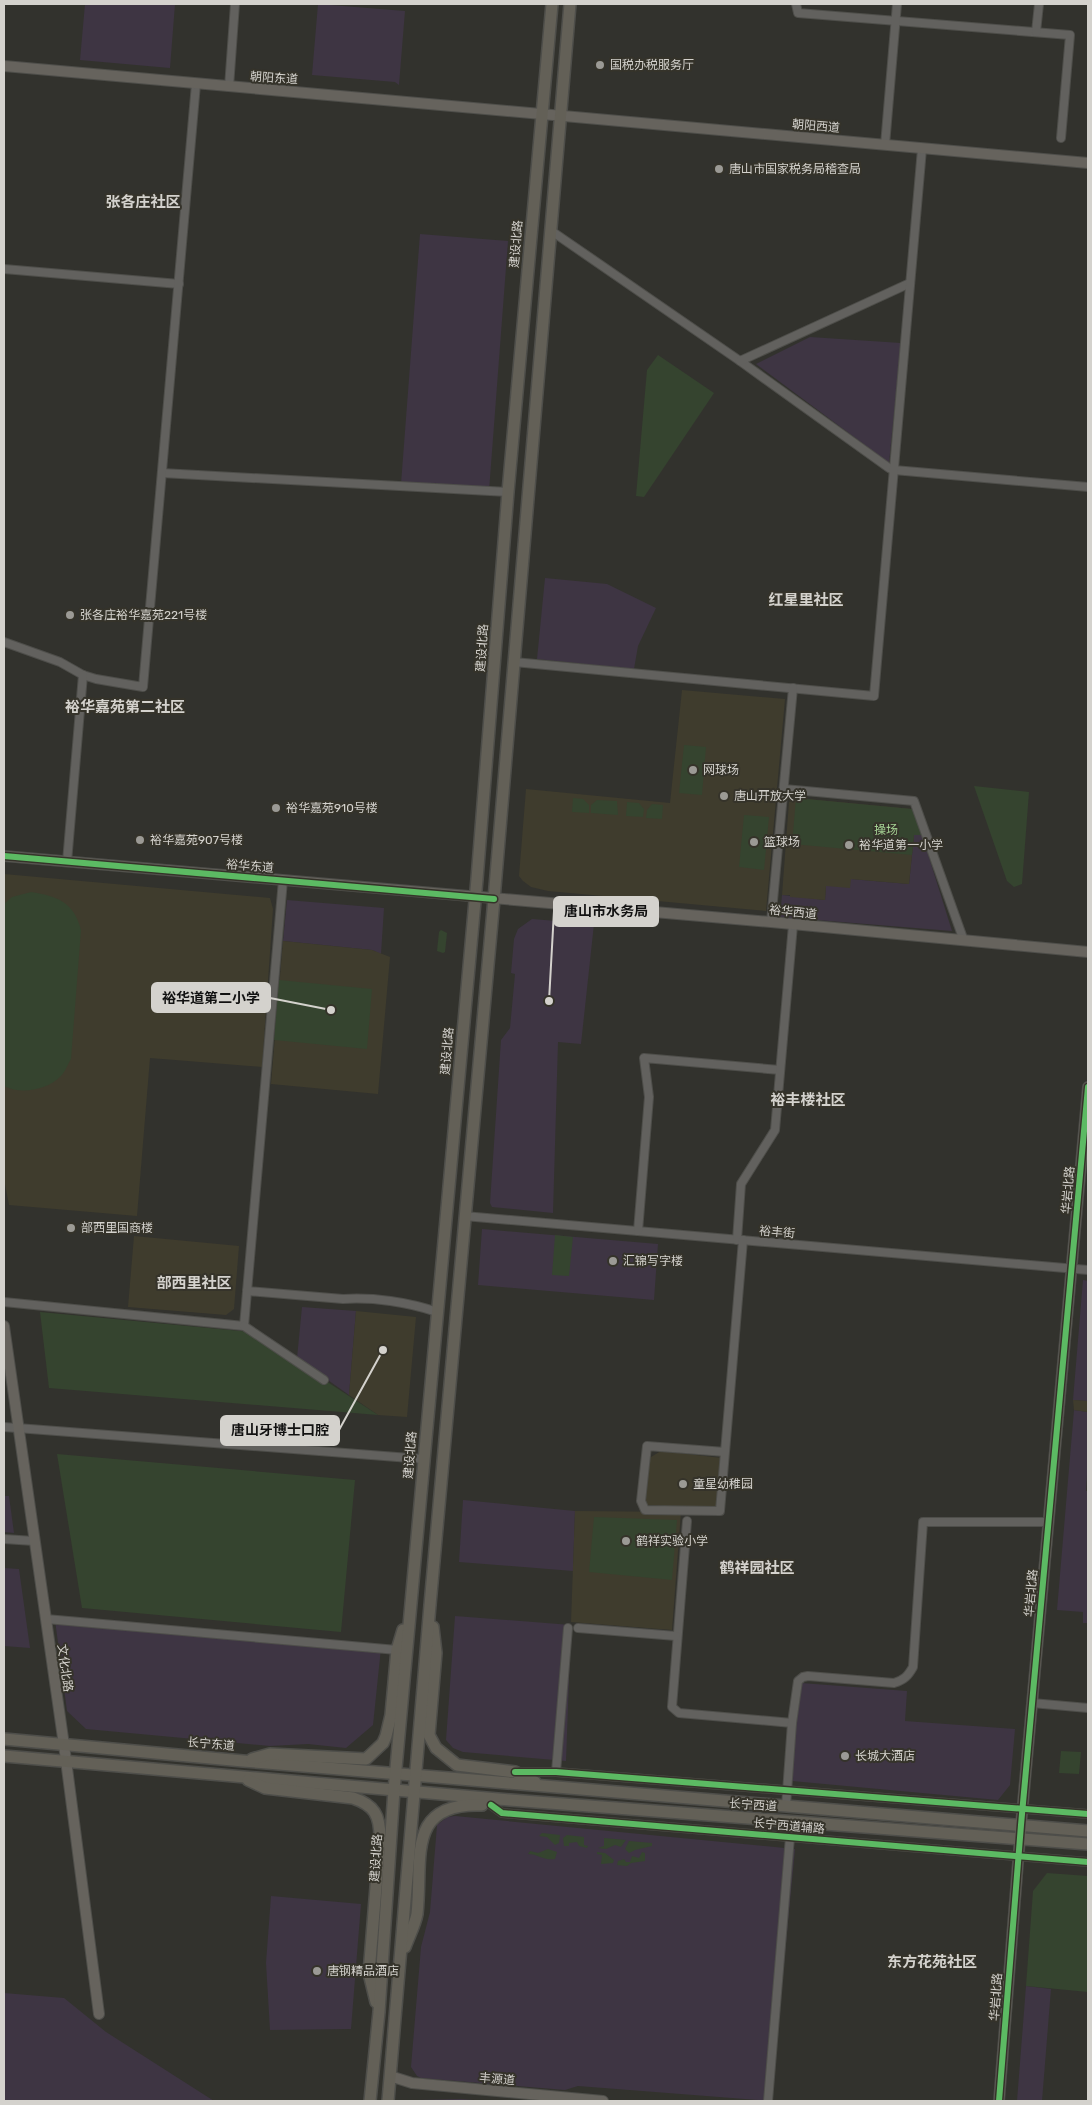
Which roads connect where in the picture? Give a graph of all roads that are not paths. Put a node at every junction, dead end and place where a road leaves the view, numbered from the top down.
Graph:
1 (235, 4) edge
2 (552, 4) edge
3 (570, 4) edge
4 (796, 4) edge
5 (897, 4) edge
6 (1039, 4) edge
7 (895, 21) junction
8 (1036, 32) junction
9 (4, 66) edge
10 (196, 84) junction
11 (229, 87) junction
12 (542, 115) junction
13 (560, 116) junction
14 (1062, 138) dead end
15 (885, 145) junction
16 (922, 149) junction
17 (1088, 163) edge
18 (550, 230) junction
19 (4, 269) edge
20 (910, 283) junction
21 (179, 284) junction
22 (740, 361) junction
23 (894, 470) junction
24 (162, 473) junction
25 (1088, 488) edge
26 (508, 492) junction
27 (4, 642) edge
28 (514, 662) junction
29 (83, 675) junction
30 (793, 688) junction
31 (784, 788) junction
32 (4, 856) edge
33 (67, 862) junction
34 (282, 880) junction
35 (475, 897) junction
36 (494, 899) junction
37 (771, 922) junction
38 (793, 925) junction
39 (964, 941) junction
40 (1088, 952) edge
41 (780, 1070) junction
42 (1088, 1087) edge
43 (464, 1216) junction
44 (638, 1231) junction
45 (740, 1240) junction
46 (1073, 1269) junction
47 (1088, 1270) edge
48 (247, 1291) junction
49 (4, 1302) edge
50 (437, 1312) junction
51 (4, 1326) edge
52 (244, 1326) junction
53 (324, 1380) dead end
54 (4, 1427) edge
55 (18, 1428) junction
56 (725, 1452) junction
57 (423, 1459) junction
58 (687, 1521) dead end
59 (1048, 1522) junction
60 (4, 1539) edge
61 (34, 1541) junction
62 (410, 1604) junction
63 (430, 1605) junction
64 (46, 1620) junction
65 (568, 1628) dead end
66 (578, 1628) dead end
67 (676, 1636) junction
68 (397, 1650) junction
69 (1032, 1703) junction
70 (1088, 1708) edge
71 (792, 1722) junction
72 (4, 1739) edge
73 (64, 1745) junction
74 (4, 1756) edge
75 (65, 1761) junction
76 (243, 1761) junction
77 (515, 1772) junction
78 (556, 1772) junction
79 (396, 1773) junction
80 (416, 1775) junction
81 (242, 1777) junction
82 (545, 1786) junction
83 (394, 1790) junction
84 (787, 1790) junction
85 (415, 1792) junction
86 (510, 1800) junction
87 (490, 1805) junction
88 (786, 1806) junction
89 (1022, 1809) junction
90 (1088, 1814) edge
91 (1021, 1825) junction
92 (1088, 1831) edge
93 (790, 1837) junction
94 (1020, 1839) junction
95 (1088, 1844) edge
96 (1018, 1857) junction
97 (1088, 1862) edge
98 (400, 1960) junction
99 (379, 2012) junction
100 (99, 2014) dead end
101 (390, 2076) junction
102 (547, 2099) edge
103 (370, 2101) edge
104 (388, 2101) edge
105 (603, 2101) edge
106 (768, 2101) edge
107 (999, 2101) edge

1 - 11 street
2 - 12 main road, 建设北路
3 - 13 main road
4 - 7 street
5 - 7 street
6 - 8 street
7 - 8 street
7 - 15 street
8 - 14 street
9 - 10 street, 朝阳东道
10 - 11 street, 朝阳东道
10 - 21 street
11 - 12 street, 朝阳东道
12 - 13 street, 朝阳西道
12 - 26 main road, 建设北路
13 - 15 street, 朝阳西道
13 - 18 main road
15 - 16 street, 朝阳西道
16 - 17 street, 朝阳西道
16 - 20 street
18 - 22 street
18 - 28 main road
19 - 21 street
20 - 22 street
20 - 23 street
21 - 24 street
22 - 23 street
23 - 25 street
23 - 30 street
24 - 26 street
24 - 29 street
26 - 35 main road, 建设北路
27 - 29 street
28 - 30 street
28 - 36 main road
29 - 33 street
30 - 31 street
31 - 37 street
31 - 39 street
32 - 33 street, 裕华东道
33 - 34 street, 裕华东道
34 - 35 street, 裕华东道
34 - 48 street
35 - 36 street, 裕华东道
35 - 50 main road, 建设北路
36 - 37 street, 裕华西道
36 - 43 main road
37 - 38 street, 裕华西道
38 - 39 street, 裕华西道
38 - 41 street
39 - 40 street, 裕华西道
41 - 44 street
41 - 45 street
42 - 46 street, 华岩北路
43 - 44 street, 裕丰街
43 - 63 main road
44 - 45 street, 裕丰街
45 - 46 street, 裕丰街
45 - 56 street
46 - 47 street, 裕丰街
46 - 59 street, 华岩北路
48 - 50 street
48 - 52 street
49 - 52 street
50 - 57 main road, 建设北路
51 - 55 street, 文化北路
52 - 53 street
54 - 55 street
55 - 57 street
55 - 61 street, 文化北路
56 - 56 street
57 - 62 main road, 建设北路
58 - 67 street
59 - 69 street, 华岩北路
59 - 71 street
60 - 61 street
61 - 64 street, 文化北路
62 - 68 main road
62 - 79 main road, 建设北路
63 - 77 main road
63 - 80 main road
64 - 68 street
64 - 73 street, 文化北路
65 - 78 street
66 - 67 street
67 - 71 street
68 - 76 main road
69 - 70 street
69 - 89 street, 华岩北路
71 - 84 street
72 - 73 main road, 长宁东道
73 - 75 street, 文化北路
73 - 76 main road, 长宁东道
74 - 75 main road
75 - 81 main road
75 - 100 street, 文化北路
76 - 79 main road, 长宁东道
77 - 78 street
77 - 82 main road
78 - 84 street
79 - 80 main road, 长宁东道
79 - 83 main road, 建设北路
80 - 82 main road, 长宁西道
80 - 85 main road
81 - 83 main road
81 - 99 main road
82 - 88 main road, 长宁西道
83 - 85 main road
83 - 99 main road, 建设北路
84 - 88 street
84 - 89 street
85 - 86 main road, 长宁西道
85 - 98 main road
86 - 87 main road
86 - 94 main road, 长宁西道
87 - 93 street, 长宁西道辅路
87 - 98 main road
88 - 91 main road, 长宁西道
89 - 90 street
89 - 91 street, 华岩北路
91 - 92 main road, 长宁西道
91 - 94 street, 华岩北路
93 - 96 street, 长宁西道辅路
93 - 106 street
94 - 95 main road, 长宁西道
94 - 96 street, 华岩北路
96 - 97 street, 长宁西道辅路
96 - 107 street, 华岩北路
98 - 101 main road
99 - 103 main road, 建设北路
101 - 102 street, 丰源道
101 - 104 main road
102 - 105 street, 丰源道

